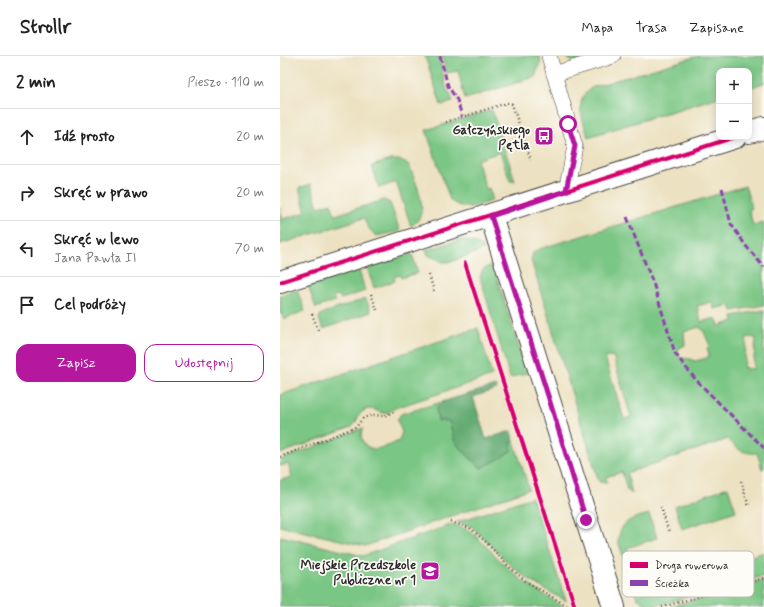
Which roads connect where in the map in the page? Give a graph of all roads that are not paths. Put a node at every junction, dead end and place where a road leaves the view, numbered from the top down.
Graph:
1 (549, 56) edge
2 (613, 56) edge
3 (554, 74) junction
4 (764, 128) edge
5 (752, 131) edge
6 (726, 140) edge
7 (566, 191) junction
8 (491, 216) junction
9 (280, 282) edge
10 (614, 607) edge

1 - 3 lane
2 - 3 lane
3 - 7 lane
4 - 5 street
6 - 7 street
7 - 8 street
8 - 9 street
8 - 10 street

